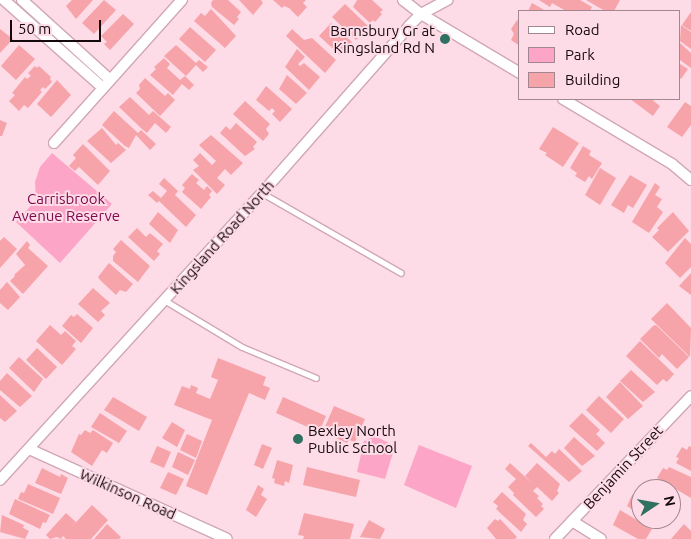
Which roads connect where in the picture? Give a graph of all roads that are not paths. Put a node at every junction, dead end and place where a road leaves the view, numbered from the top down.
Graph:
1 (4, 0) edge
2 (22, 0) edge
3 (182, 0) edge
4 (403, 0) edge
5 (447, 0) edge
6 (421, 14) junction
7 (518, 72) edge
8 (106, 83) junction
9 (565, 100) edge
10 (54, 143) dead end
11 (691, 180) edge
12 (262, 193) junction
13 (401, 273) dead end
14 (164, 300) junction
15 (316, 378) dead end
16 (691, 396) edge
17 (29, 448) junction
18 (0, 480) edge
19 (572, 521) junction
20 (227, 539) edge
21 (555, 539) edge
22 (602, 539) edge

1 - 8 street
2 - 8 street
3 - 8 street
4 - 6 street
5 - 6 street, Kingsland Road North
6 - 7 street
6 - 12 street, Kingsland Road North
8 - 10 street
9 - 11 street
12 - 13 lane
12 - 14 street, Kingsland Road North
14 - 15 lane
14 - 17 street, Kingsland Road North
16 - 19 street, Benjamin Street
17 - 18 street, Kingsland Road North
17 - 20 street, Wilkinson Road
19 - 21 street, Benjamin Street
19 - 22 street

